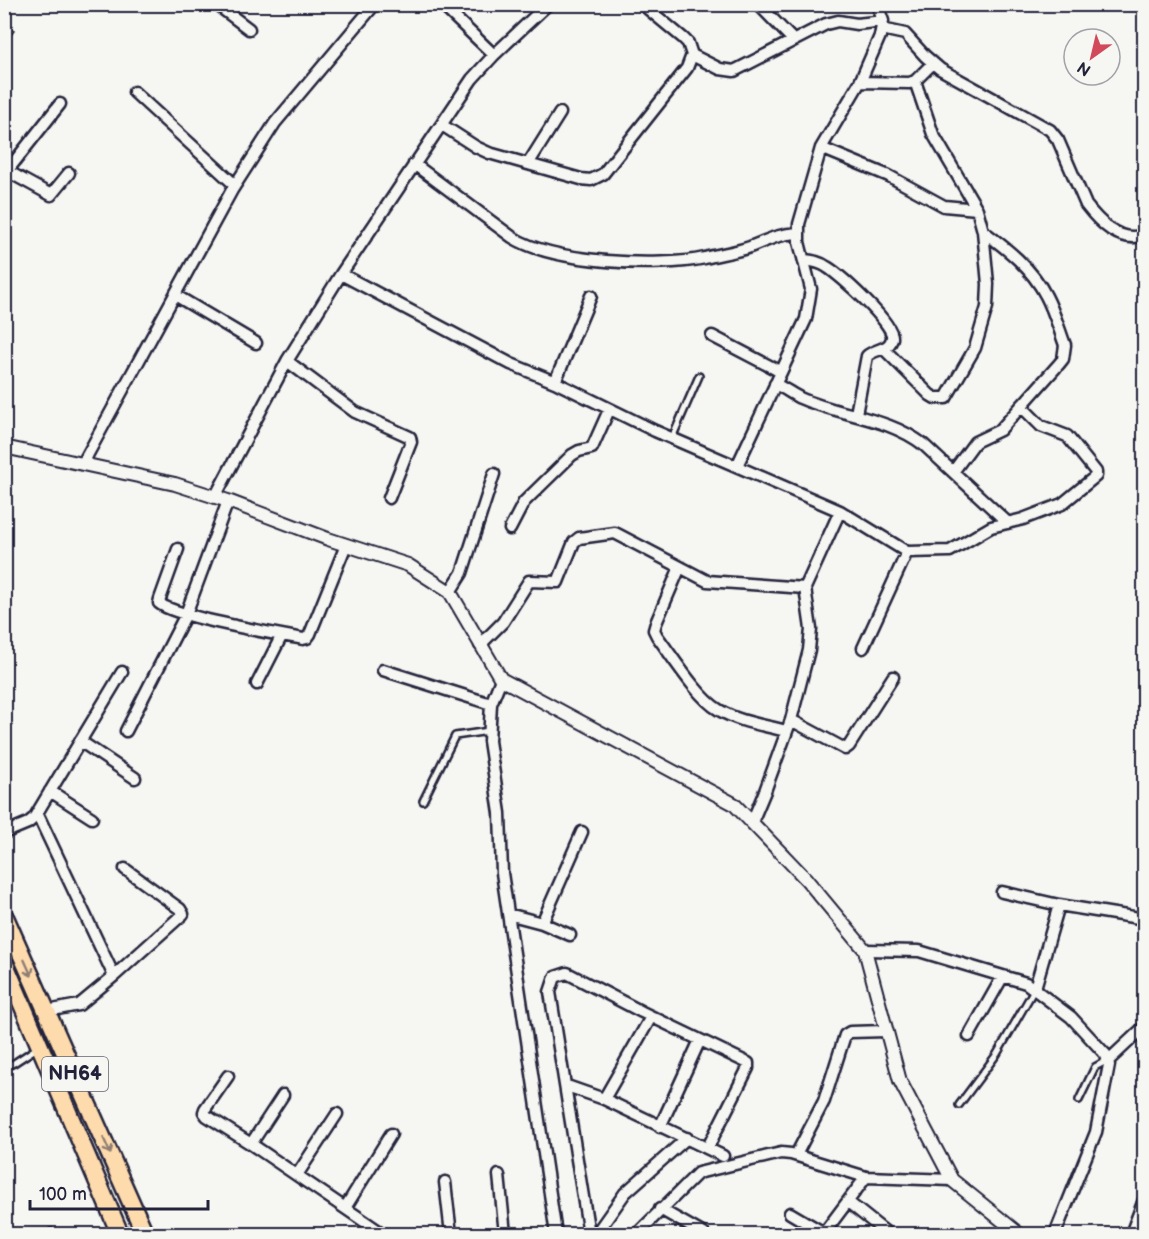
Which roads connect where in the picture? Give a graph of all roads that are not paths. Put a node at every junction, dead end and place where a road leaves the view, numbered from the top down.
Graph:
1 (216, 4) edge
2 (375, 4) edge
3 (441, 4) edge
4 (548, 4) edge
5 (642, 4) edge
6 (758, 4) edge
7 (877, 4) edge
8 (883, 25) junction
9 (249, 29) dead end
10 (793, 40) junction
11 (494, 55) junction
12 (692, 55) junction
13 (933, 63) junction
14 (915, 81) junction
15 (860, 82) junction
16 (134, 92) dead end
17 (60, 104) dead end
18 (560, 113) dead end
19 (442, 125) junction
20 (821, 148) junction
21 (414, 164) junction
22 (528, 164) junction
23 (6, 173) edge
24 (69, 173) dead end
25 (236, 185) junction
26 (977, 208) junction
27 (983, 231) junction
28 (798, 233) junction
29 (1144, 235) edge
30 (805, 260) junction
31 (341, 274) junction
32 (175, 295) junction
33 (591, 296) dead end
34 (712, 336) dead end
35 (256, 343) dead end
36 (884, 349) junction
37 (287, 362) junction
38 (781, 372) junction
39 (699, 376) dead end
40 (555, 382) junction
41 (776, 384) junction
42 (1021, 406) junction
43 (609, 410) junction
44 (856, 414) junction
45 (672, 438) junction
46 (4, 447) edge
47 (83, 463) junction
48 (737, 466) junction
49 (953, 472) junction
50 (494, 474) dead end
51 (215, 497) junction
52 (389, 498) dead end
53 (228, 501) junction
54 (840, 511) junction
55 (1008, 523) junction
56 (510, 529) dead end
57 (346, 545) junction
58 (178, 549) dead end
59 (907, 552) junction
60 (680, 567) junction
61 (805, 588) junction
62 (450, 592) junction
63 (186, 614) junction
64 (282, 635) junction
65 (480, 645) junction
66 (862, 648) dead end
67 (383, 670) dead end
68 (122, 672) dead end
69 (893, 677) dead end
70 (501, 679) junction
71 (257, 684) dead end
72 (491, 704) junction
73 (790, 720) junction
74 (126, 731) dead end
75 (490, 731) junction
76 (786, 731) junction
77 (80, 741) junction
78 (135, 778) dead end
79 (50, 791) junction
80 (423, 801) dead end
81 (37, 813) junction
82 (92, 818) dead end
83 (752, 822) junction
84 (582, 832) dead end
85 (4, 833) edge
86 (125, 869) dead end
87 (1002, 892) dead end
88 (1059, 905) junction
89 (508, 914) junction
90 (4, 915) edge
91 (1139, 918) dead end
92 (542, 923) junction
93 (570, 935) dead end
94 (864, 950) junction
95 (4, 962) edge
96 (114, 976) junction
97 (1003, 976) junction
98 (1035, 988) junction
99 (47, 1011) junction
100 (651, 1017) junction
101 (1144, 1027) edge
102 (886, 1031) junction
103 (969, 1036) dead end
104 (700, 1040) junction
105 (41, 1045) junction
106 (1109, 1060) junction
107 (4, 1067) edge
108 (228, 1076) dead end
109 (567, 1086) junction
110 (283, 1095) dead end
111 (604, 1100) junction
112 (1079, 1100) dead end
113 (959, 1105) dead end
114 (337, 1114) dead end
115 (660, 1127) junction
116 (391, 1134) dead end
117 (687, 1138) junction
118 (252, 1144) junction
119 (708, 1147) junction
120 (796, 1155) junction
121 (723, 1156) dead end
122 (499, 1174) dead end
123 (297, 1175) junction
124 (866, 1177) junction
125 (952, 1180) junction
126 (445, 1182) dead end
127 (1144, 1200) edge
128 (848, 1202) junction
129 (345, 1208) junction
130 (660, 1209) junction
131 (790, 1213) dead end
132 (120, 1234) edge
133 (145, 1234) edge
134 (383, 1234) edge
135 (451, 1234) edge
136 (505, 1234) edge
137 (556, 1234) edge
138 (589, 1234) edge
139 (596, 1234) edge
140 (637, 1234) edge
141 (704, 1234) edge
142 (888, 1234) edge
143 (1019, 1234) edge
144 (1055, 1234) edge
145 (1131, 1234) edge

1 - 9 street
2 - 25 street
3 - 11 street
4 - 11 street
5 - 12 street
6 - 10 street
7 - 8 street
8 - 10 street
8 - 13 street
8 - 15 street
10 - 12 street
11 - 19 street
12 - 22 street
13 - 14 street
13 - 29 street
14 - 15 street
14 - 26 street
15 - 20 street
16 - 25 street
17 - 23 street
18 - 22 street
19 - 21 street
19 - 22 street
20 - 26 street
20 - 28 street
21 - 28 street
21 - 31 street
23 - 24 street
25 - 32 street
26 - 27 street
27 - 36 street
27 - 42 street
28 - 30 street
30 - 36 street
30 - 38 street
31 - 37 street
31 - 40 street
32 - 35 street
32 - 47 street
33 - 40 street
34 - 38 street
36 - 44 street
37 - 51 street
37 - 52 street
38 - 41 street
39 - 45 lane
40 - 43 street
41 - 44 street
41 - 48 street
42 - 49 street
42 - 55 street
43 - 45 street
43 - 56 street
44 - 49 street
45 - 48 street
46 - 47 street
47 - 51 street
48 - 54 street
49 - 55 street
50 - 62 street
51 - 53 street
53 - 57 street
53 - 63 street
54 - 59 street
54 - 61 street
55 - 59 street
57 - 62 street
57 - 64 street
58 - 63 street
59 - 66 street
60 - 61 street
60 - 65 street
60 - 76 street
61 - 73 street
62 - 65 street
63 - 64 street
63 - 74 street
64 - 71 street
65 - 70 street
67 - 72 street
68 - 77 street
69 - 73 street
70 - 72 street
70 - 83 street
72 - 75 street
73 - 76 street
75 - 80 lane
75 - 89 street
76 - 83 street
77 - 78 street
77 - 79 street
79 - 81 street
79 - 82 street
81 - 85 street
81 - 96 street
83 - 94 street
84 - 92 street
86 - 96 street
87 - 88 street
88 - 91 street
88 - 98 street
89 - 92 street
89 - 137 street
90 -> 99 highway, NH64
92 - 93 street
94 - 97 street
94 - 102 street
95 - 105 highway, NH64
96 - 99 street
97 - 98 street
97 - 103 street
98 - 106 street
98 - 113 lane
99 -> 133 highway, NH64
100 - 104 street
100 - 109 street
100 - 111 street
101 - 106 street
102 - 120 street
102 - 125 street
104 - 115 street
104 - 119 street
105 - 107 lane
105 - 132 highway, NH64
106 - 112 lane
106 - 144 street
108 - 118 street
109 - 111 street
109 - 138 street
110 - 118 street
111 - 115 street
114 - 123 street
115 - 117 street
116 - 129 street
117 - 119 street
117 - 139 street
118 - 123 street
119 - 121 street
120 - 124 street
120 - 130 street
122 - 136 street
123 - 129 street
124 - 125 street
124 - 128 street
125 - 143 street
126 - 135 street
127 - 145 street
128 - 131 street
128 - 142 street
129 - 134 street
130 - 140 street
130 - 141 street

